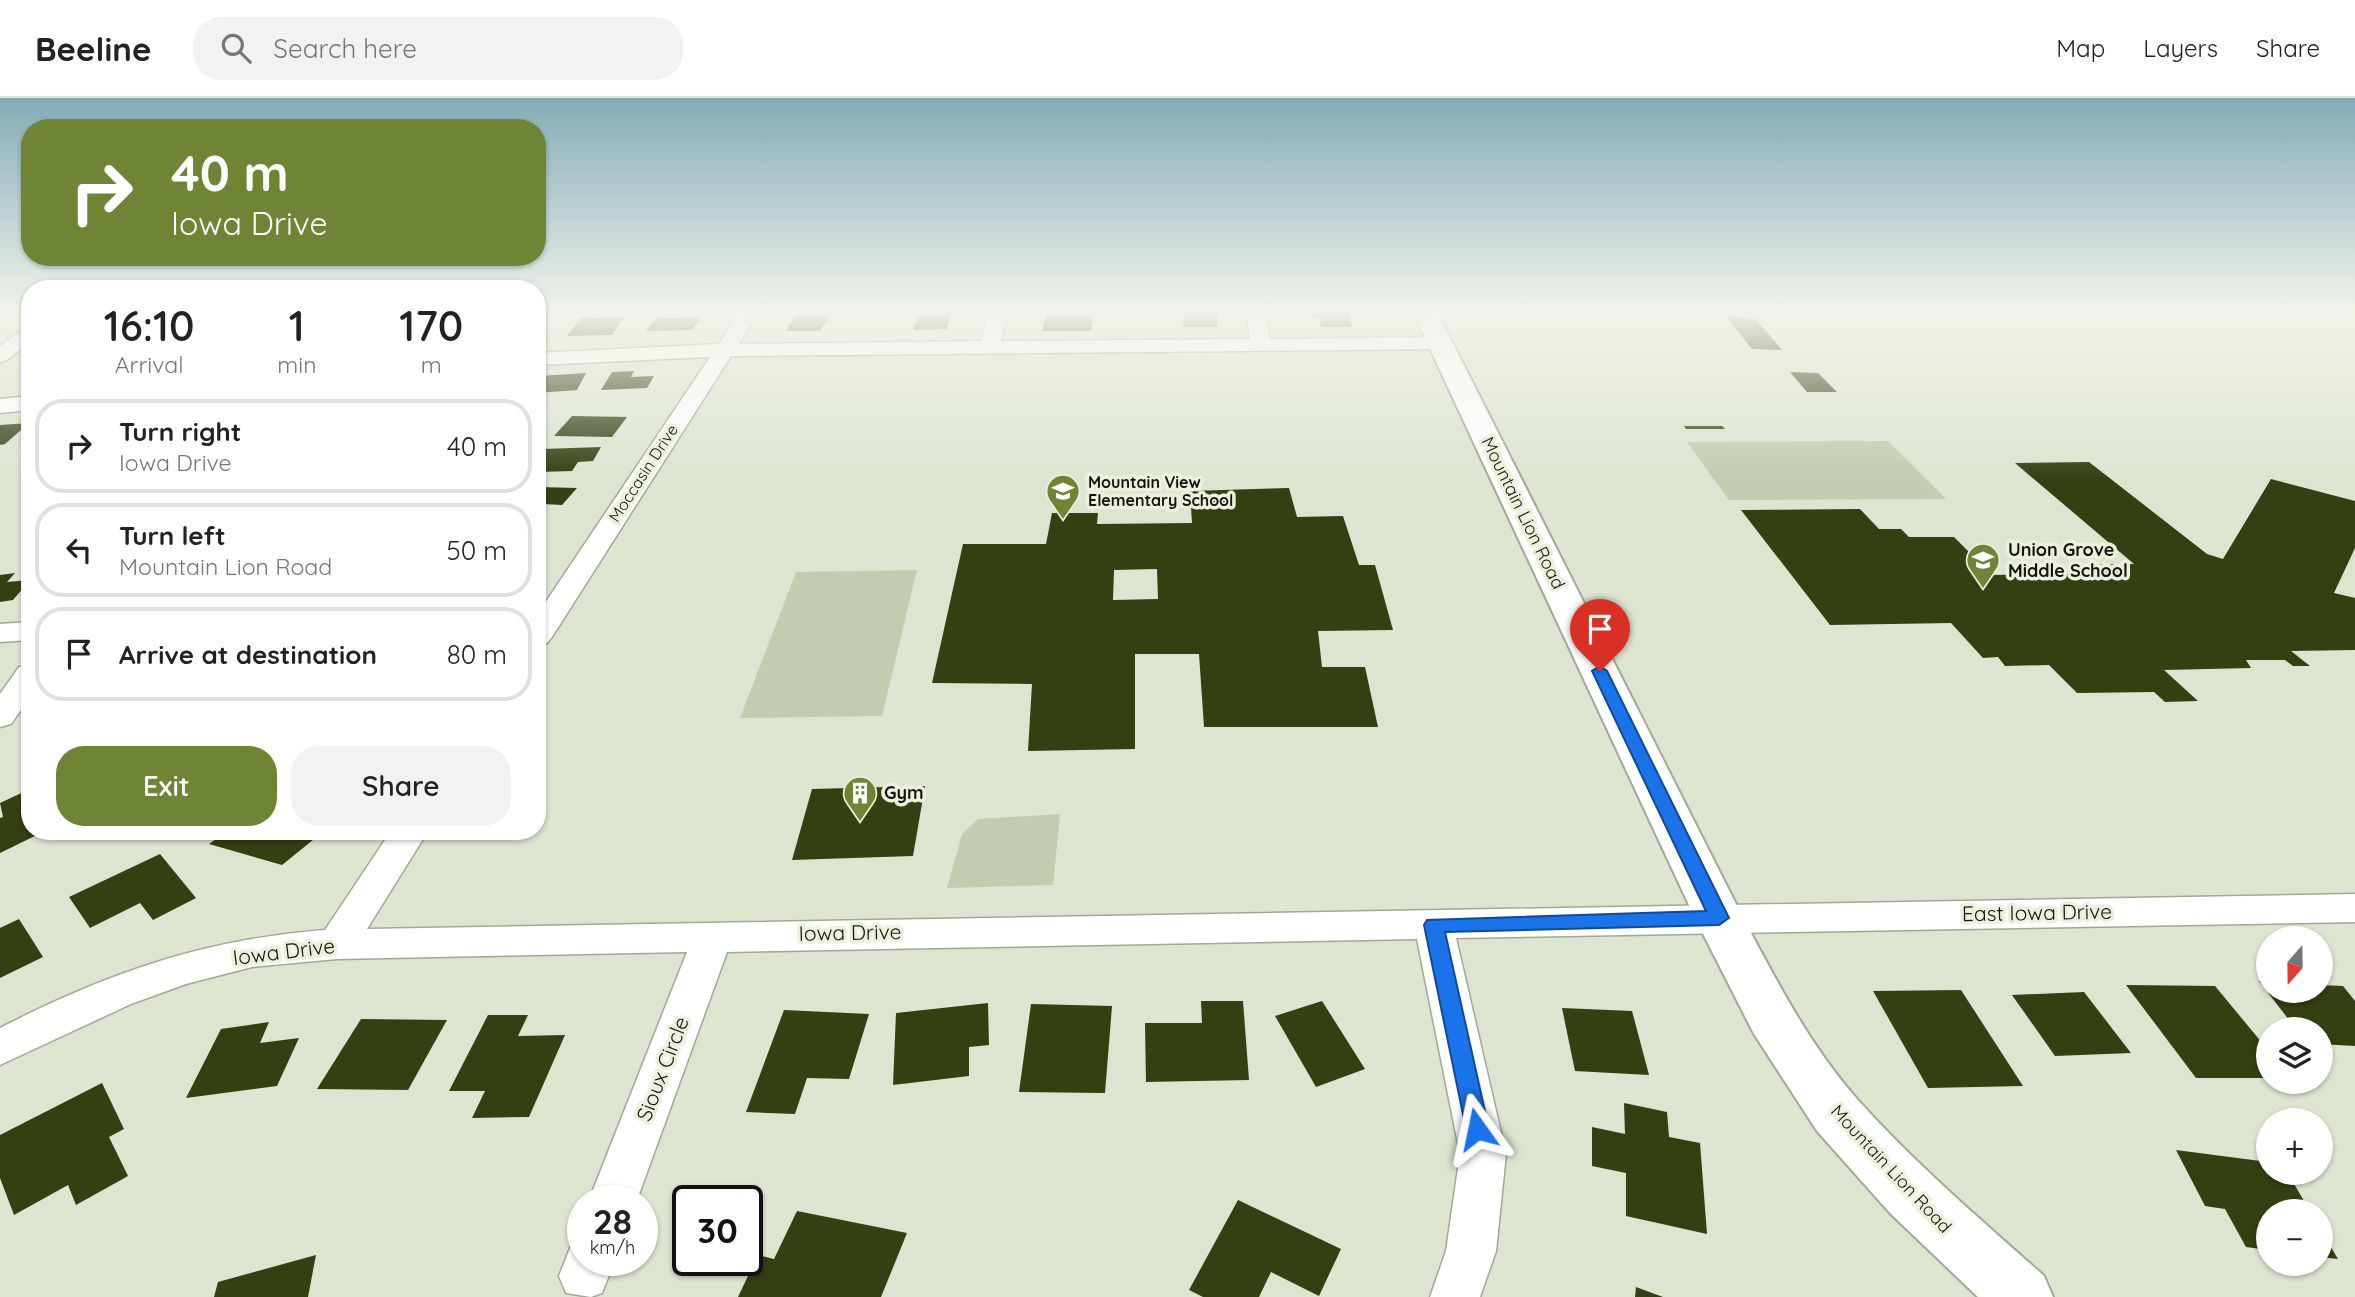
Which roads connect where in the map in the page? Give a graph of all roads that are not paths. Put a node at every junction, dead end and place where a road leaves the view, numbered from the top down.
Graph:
1 (713, 366) edge
2 (1451, 366) edge
3 (21, 404) edge
4 (0, 406) edge
5 (546, 617) edge
6 (21, 632) edge
7 (0, 633) edge
8 (21, 687) edge
9 (0, 717) edge
10 (404, 840) edge
11 (2355, 908) edge
12 (1719, 918) junction
13 (1434, 925) junction
14 (713, 937) junction
15 (337, 944) junction
16 (0, 1048) edge
17 (619, 1185) edge
18 (1455, 1297) edge
19 (2022, 1297) edge

1 - 5 street, Moccasin Drive
2 - 12 street, Mountain Lion Road
3 - 4 street
6 - 7 street
8 - 9 street
10 - 15 street
11 - 12 street, East Iowa Drive
12 - 13 street, Iowa Drive
12 - 19 street, Mountain Lion Road
13 - 14 street, Iowa Drive
13 - 18 street
14 - 15 street, Iowa Drive
14 - 17 street, Sioux Circle
15 - 16 street, Iowa Drive

